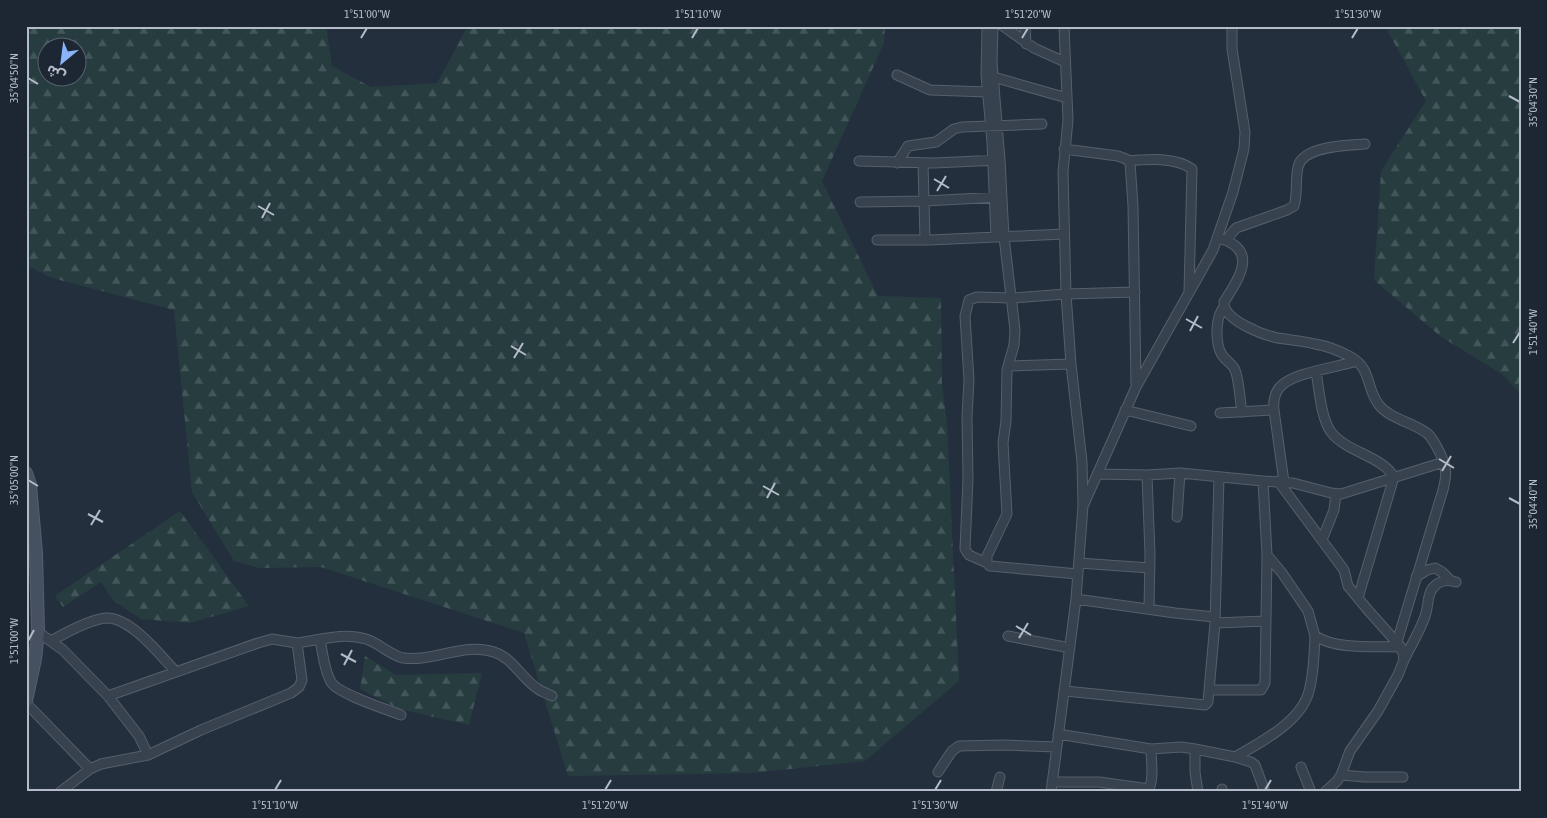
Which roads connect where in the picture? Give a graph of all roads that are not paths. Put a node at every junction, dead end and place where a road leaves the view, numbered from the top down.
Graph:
1 (987, 26) edge
2 (993, 26) edge
3 (1003, 26) edge
4 (1025, 26) edge
5 (1064, 26) edge
6 (1232, 26) edge
7 (1026, 44) junction
8 (1065, 62) junction
9 (897, 75) dead end
10 (990, 76) junction
11 (988, 92) junction
12 (1067, 98) junction
13 (1042, 124) dead end
14 (995, 126) junction
15 (1365, 144) dead end
16 (1064, 149) junction
17 (997, 160) junction
18 (1128, 161) junction
19 (859, 162) dead end
20 (897, 163) junction
21 (923, 163) junction
22 (998, 197) junction
23 (925, 201) junction
24 (860, 202) dead end
25 (1064, 234) junction
26 (1000, 237) junction
27 (1222, 239) junction
28 (877, 240) dead end
29 (925, 240) junction
30 (1189, 267) junction
31 (1197, 278) junction
32 (1135, 292) junction
33 (1189, 292) junction
34 (1066, 294) junction
35 (1012, 298) junction
36 (1224, 307) junction
37 (1356, 361) junction
38 (1071, 364) junction
39 (1008, 366) junction
40 (1316, 371) junction
41 (1136, 387) junction
42 (1125, 410) junction
43 (1274, 410) junction
44 (1242, 412) junction
45 (1220, 413) dead end
46 (1191, 426) dead end
47 (1444, 462) junction
48 (1082, 469) junction
49 (1098, 470) junction
50 (26, 473) edge
51 (1180, 473) junction
52 (1147, 476) junction
53 (1219, 477) junction
54 (1394, 477) junction
55 (1263, 481) junction
56 (1281, 482) junction
57 (1336, 494) junction
58 (1083, 506) junction
59 (1177, 517) dead end
60 (1322, 540) junction
61 (1267, 556) junction
62 (987, 563) junction
63 (1079, 563) junction
64 (1150, 568) junction
65 (1078, 574) junction
66 (1416, 578) junction
67 (1358, 598) junction
68 (1076, 599) junction
69 (1149, 610) junction
70 (1215, 620) junction
71 (1266, 621) junction
72 (38, 632) junction
73 (1008, 636) dead end
74 (1315, 636) junction
75 (51, 640) junction
76 (320, 640) junction
77 (297, 643) junction
78 (1399, 645) junction
79 (1070, 648) junction
80 (1404, 660) junction
81 (176, 672) junction
82 (1210, 690) junction
83 (1065, 691) junction
84 (108, 696) junction
85 (552, 696) dead end
86 (26, 702) edge
87 (401, 715) dead end
88 (1058, 734) junction
89 (1056, 746) junction
90 (1151, 749) junction
91 (1195, 749) junction
92 (148, 755) junction
93 (1235, 757) junction
94 (1301, 767) dead end
95 (90, 769) junction
96 (938, 772) dead end
97 (1341, 774) junction
98 (1000, 777) dead end
99 (1403, 777) dead end
100 (1052, 787) edge
101 (1148, 790) edge
102 (60, 792) edge
103 (996, 792) edge
104 (1198, 792) edge
105 (1265, 792) edge
106 (1311, 792) edge
107 (1325, 792) edge

1 - 10 street
2 - 10 street
3 - 7 street
4 - 7 street
5 - 8 street
6 - 27 street
7 - 8 street
8 - 12 street
9 - 11 street
10 - 11 street
10 - 12 street
10 - 14 street
11 - 14 street
12 - 16 street
13 - 14 street
14 - 17 street
14 - 20 street
15 - 27 street
16 - 18 street
16 - 25 street
17 - 21 street
17 - 22 street
18 - 30 street
18 - 32 street
19 - 20 street
20 - 21 street
21 - 23 street
22 - 23 street
22 - 26 street
23 - 24 street
23 - 29 street
25 - 26 street
25 - 34 street
26 - 29 street
26 - 35 street
27 - 31 street
27 - 36 street
28 - 29 street
30 - 31 street
30 - 33 street
31 - 33 street
32 - 34 street
32 - 41 street
33 - 41 street
34 - 35 street
34 - 38 street
35 - 39 street
35 - 62 street
36 - 37 street
36 - 44 street
37 - 40 street
37 - 47 street
38 - 39 street
38 - 48 street
39 - 62 street
40 - 43 street
40 - 54 street
41 - 42 street
42 - 46 street
42 - 49 street
43 - 44 street
43 - 56 street
44 - 45 street
47 - 54 street
47 - 66 street
48 - 49 street
48 - 58 street
49 - 52 street
49 - 58 street
50 - 72 main road
51 - 52 street
51 - 53 street
51 - 59 street
52 - 64 street
53 - 55 street
53 - 70 street
54 - 57 street
54 - 67 street
55 - 56 street
55 - 61 street
56 - 57 street
56 - 60 street
57 - 60 street
58 - 63 street
60 - 67 street
61 - 71 street
61 - 74 street
62 - 65 street
63 - 64 street
63 - 65 street
64 - 69 street
65 - 68 street
66 - 78 street
66 - 80 street
67 - 78 street
68 - 69 street
68 - 79 street
69 - 70 street
70 - 71 street
70 - 82 street
71 - 82 street
72 - 75 street
72 - 86 main road
73 - 79 street
74 - 78 street
74 - 93 street
75 - 81 street
75 - 84 street
76 - 77 street
76 - 85 street
76 - 87 street
77 - 81 street
77 - 92 street
78 - 80 street
79 - 83 street
80 - 97 street
81 - 84 street
82 - 83 street
83 - 88 street
84 - 92 street
86 - 95 street
88 - 89 street
88 - 90 street
89 - 96 street
89 - 100 street
90 - 91 street
90 - 101 street
91 - 93 street
91 - 104 street
92 - 95 street
93 - 105 street
94 - 106 street
95 - 102 street
97 - 99 street
97 - 107 street
98 - 103 street
100 - 101 street

